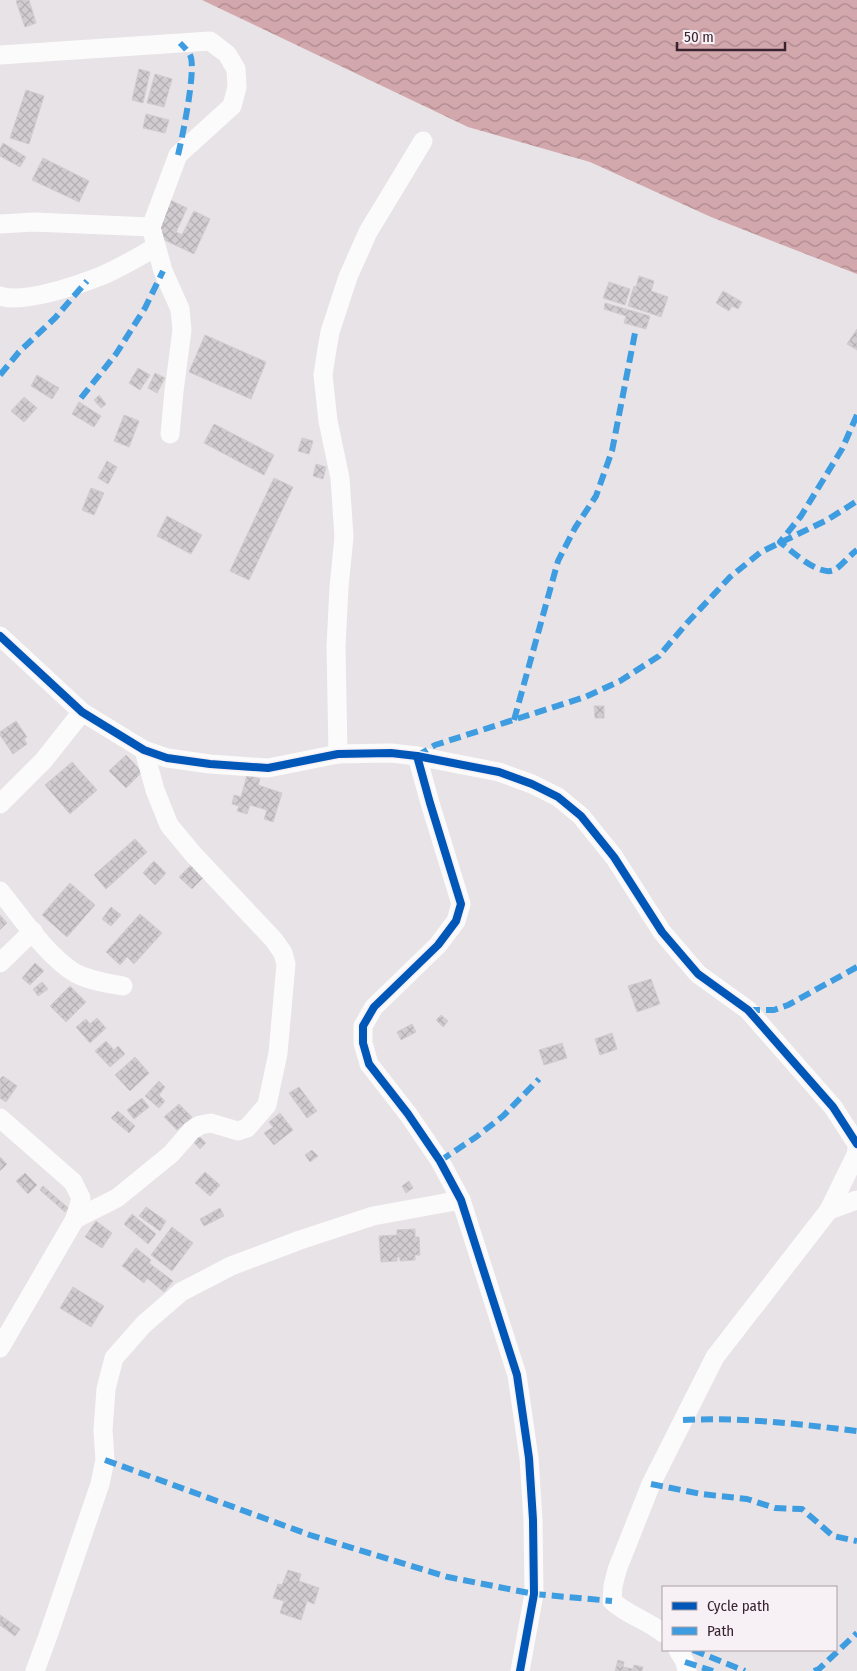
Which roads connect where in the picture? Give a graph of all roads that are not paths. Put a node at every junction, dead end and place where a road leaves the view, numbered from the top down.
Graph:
1 (0, 55) edge
2 (423, 142) dead end
3 (0, 224) edge
4 (151, 227) junction
5 (156, 247) junction
6 (0, 296) edge
7 (170, 434) dead end
8 (0, 636) edge
9 (82, 712) junction
10 (144, 750) junction
11 (338, 754) junction
12 (417, 756) junction
13 (0, 804) edge
14 (0, 891) edge
15 (33, 931) junction
16 (0, 962) edge
17 (124, 986) dead end
18 (0, 1118) edge
19 (857, 1144) edge
20 (857, 1149) edge
21 (462, 1200) junction
22 (857, 1200) edge
23 (829, 1210) junction
24 (75, 1218) junction
25 (0, 1348) edge
26 (662, 1632) edge
27 (679, 1651) edge
28 (35, 1671) edge
29 (520, 1671) edge
30 (687, 1671) edge

1 - 4 street
2 - 11 street
3 - 4 street
4 - 5 street
5 - 6 street
5 - 7 street
8 - 9 street
9 - 10 street
9 - 13 street
10 - 11 street
10 - 24 street
11 - 12 street
12 - 19 street
12 - 21 street
14 - 15 street
15 - 16 street
15 - 17 street
18 - 24 street
20 - 23 street
21 - 28 street
21 - 29 street
22 - 23 street
23 - 26 street
24 - 25 street
27 - 30 street

